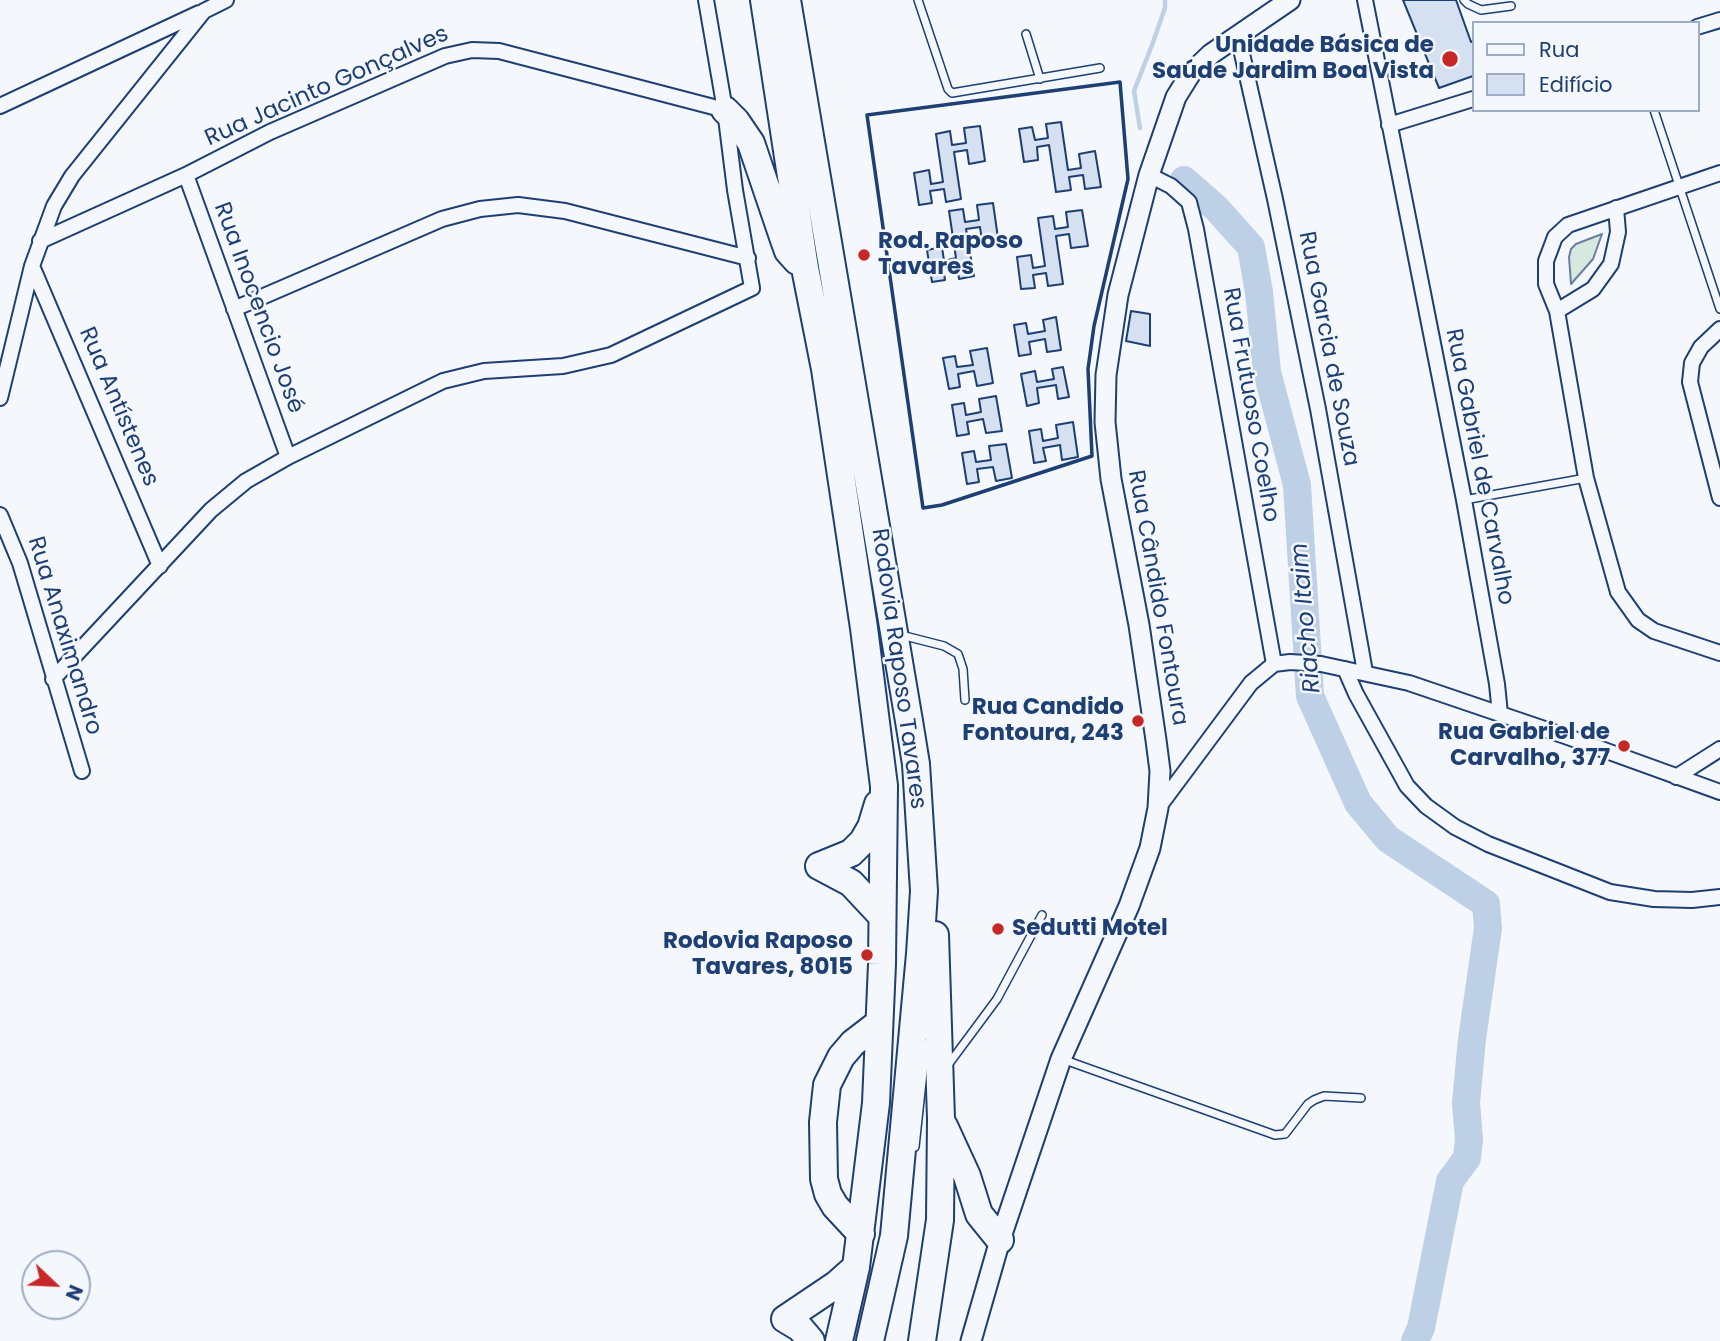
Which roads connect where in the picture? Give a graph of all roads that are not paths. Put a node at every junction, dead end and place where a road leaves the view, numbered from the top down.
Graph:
1 (226, 0) edge
2 (706, 0) edge
3 (764, 0) edge
4 (787, 0) edge
5 (918, 0) edge
6 (1365, 0) edge
7 (1464, 0) edge
8 (1279, 3) edge
9 (1511, 6) dead end
10 (204, 11) junction
11 (1720, 20) edge
12 (1699, 26) edge
13 (1026, 34) dead end
14 (1238, 36) junction
15 (1100, 68) dead end
16 (1040, 79) junction
17 (1472, 99) edge
18 (0, 106) edge
19 (725, 110) junction
20 (1655, 112) edge
21 (1389, 125) junction
22 (1720, 173) edge
23 (186, 175) junction
24 (1149, 175) junction
25 (1679, 187) junction
26 (1616, 208) junction
27 (40, 240) junction
28 (748, 258) junction
29 (33, 266) junction
30 (805, 268) junction
31 (234, 309) junction
32 (1720, 309) edge
33 (1557, 311) junction
34 (1720, 329) edge
35 (0, 398) edge
36 (288, 457) junction
37 (1715, 460) edge
38 (1586, 478) junction
39 (1720, 498) edge
40 (1464, 500) junction
41 (0, 515) edge
42 (160, 566) junction
43 (895, 633) junction
44 (1720, 653) edge
45 (1274, 664) junction
46 (1345, 669) junction
47 (1365, 672) junction
48 (53, 679) junction
49 (965, 700) dead end
50 (1500, 714) junction
51 (1720, 749) edge
52 (82, 771) dead end
53 (1676, 777) junction
54 (884, 786) junction
55 (1720, 792) edge
56 (1158, 808) junction
57 (924, 891) junction
58 (1720, 897) edge
59 (881, 915) junction
60 (1042, 915) dead end
61 (937, 946) junction
62 (879, 1023) junction
63 (928, 1026) dead end
64 (927, 1039) dead end
65 (1061, 1059) junction
66 (940, 1076) junction
67 (1360, 1098) dead end
68 (941, 1119) junction
69 (915, 1149) dead end
70 (907, 1188) dead end
71 (861, 1234) junction
72 (894, 1236) junction
73 (1000, 1240) junction
74 (856, 1267) junction
75 (811, 1341) edge
76 (839, 1341) edge
77 (870, 1341) edge
78 (922, 1341) edge
79 (971, 1341) edge

1 - 10 street
2 - 19 street
3 - 30 highway, Rodovia Raposo Tavares
4 - 43 highway, Rodovia Raposo Tavares
5 - 16 lane
6 - 21 street, Rua Gabriel de Carvalho
7 - 9 lane
8 - 14 main road, Rua Cândido Fontoura
10 - 18 street
10 - 27 street
11 - 12 street
13 - 16 lane
14 - 24 main road, Rua Cândido Fontoura
14 - 47 street, Rua Garcia de Souza
15 - 16 lane
17 - 21 street
19 - 23 street, Rua Jacinto Gonçalves
19 - 28 street
19 - 30 highway
20 - 25 lane
21 - 40 street, Rua Gabriel de Carvalho
22 - 25 street
23 - 27 street, Rua Jacinto Gonçalves
23 - 31 street, Rua Inocencio José
24 - 45 street, Rua Frutuoso Coelho
24 - 56 main road, Rua Cândido Fontoura
25 - 26 street
25 - 32 lane
26 - 33 street
26 - 33 street
27 - 29 street
28 - 31 street
28 - 36 street
29 - 35 street
29 - 42 street, Rua Antístenes
30 - 54 highway, Rodovia Raposo Tavares
31 - 36 street, Rua Inocencio José
33 - 38 street
34 - 37 street
36 - 42 street
37 - 39 street
38 - 40 lane
38 - 44 street
40 - 50 street, Rua Gabriel de Carvalho
41 - 48 street, Rua Anaximandro
42 - 48 street
43 - 49 lane
43 - 57 highway, Rodovia Raposo Tavares
45 - 46 street
45 - 56 street
46 - 47 street
46 - 58 street
47 - 50 street
48 - 52 street, Rua Anaximandro
50 - 53 street
51 - 53 street
53 - 55 street
54 - 59 highway, Rodovia Raposo Tavares
54 - 59 highway
56 - 65 main road, Rua Cândido Fontoura
57 - 61 highway
57 - 72 highway, Rodovia Raposo Tavares
59 - 62 highway, Rodovia Raposo Tavares
60 - 66 lane
61 - 63 lane
61 - 66 highway
62 - 71 highway, Rodovia Raposo Tavares
62 - 71 highway
64 - 69 lane
65 - 67 lane
65 - 73 main road, Rua Cândido Fontoura
66 - 68 highway
68 - 73 highway
68 - 78 highway
70 - 72 lane
71 - 74 highway, Rodovia Raposo Tavares
72 - 77 highway, Rodovia Raposo Tavares
73 - 79 main road, Rua Cândido Fontoura
74 - 75 highway
74 - 76 highway, Rodovia Raposo Tavares

